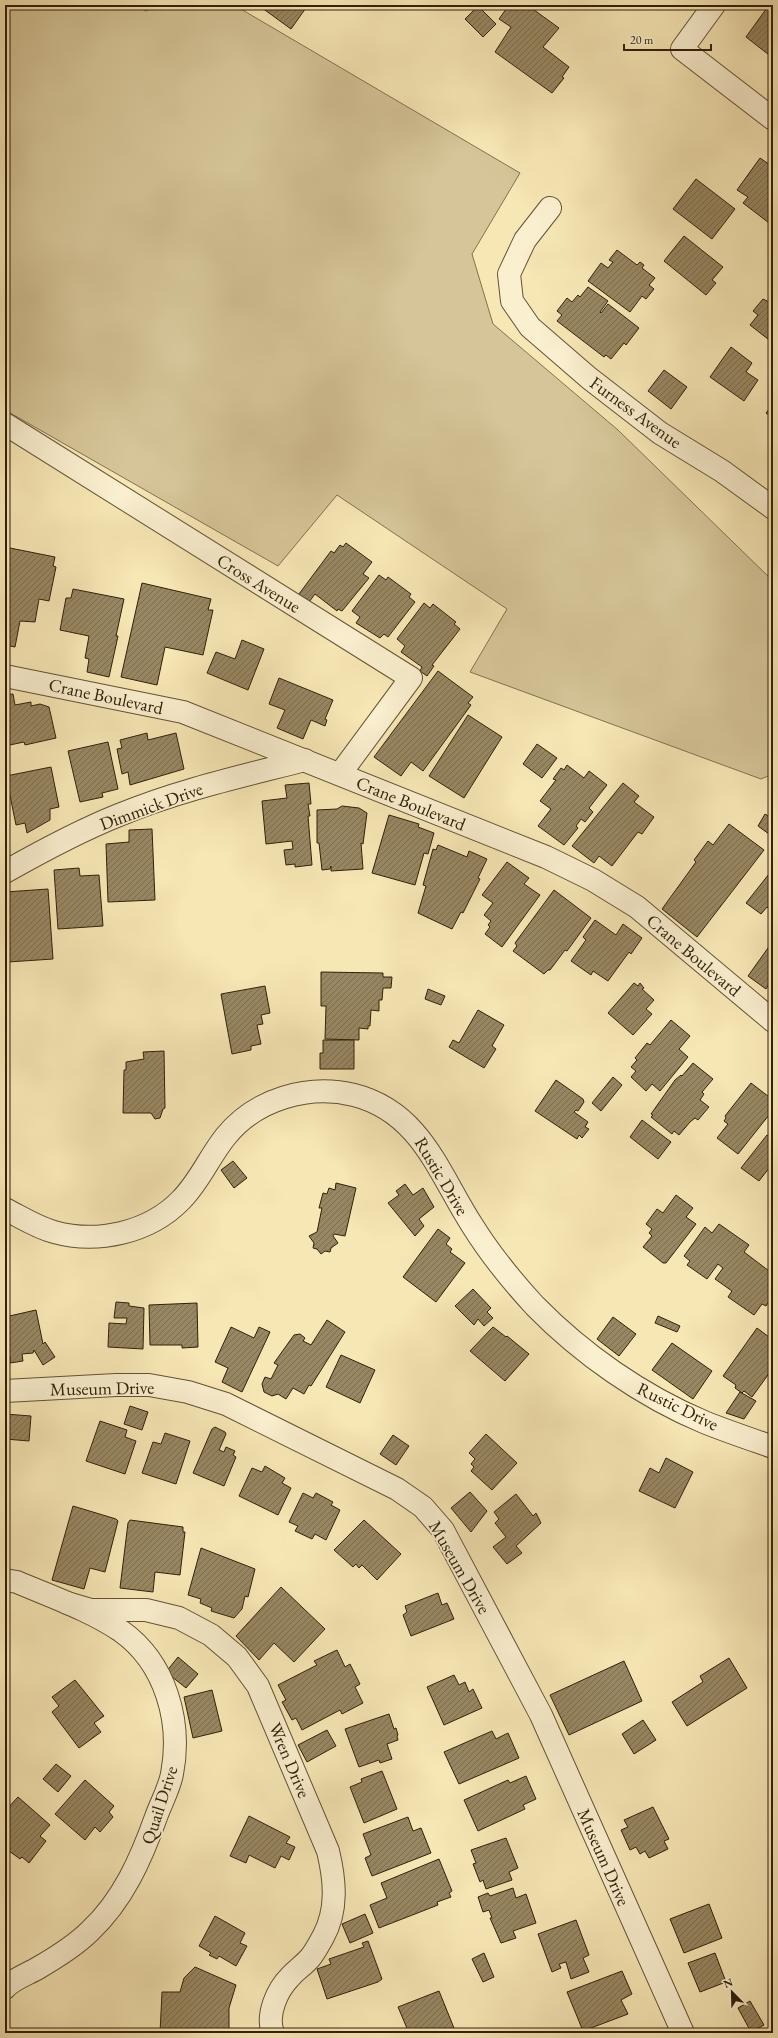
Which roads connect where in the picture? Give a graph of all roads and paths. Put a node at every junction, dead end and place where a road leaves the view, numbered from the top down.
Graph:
1 (714, 5) edge
2 (773, 118) edge
3 (550, 208) dead end
4 (5, 424) edge
5 (773, 508) edge
6 (5, 676) edge
7 (305, 760) junction
8 (340, 774) junction
9 (5, 872) edge
10 (773, 1021) edge
11 (5, 1209) edge
12 (5, 1391) edge
13 (773, 1447) edge
14 (5, 1580) edge
15 (67, 1604) junction
16 (5, 1988) edge
17 (273, 2033) edge
18 (683, 2033) edge

1 - 2 street
3 - 5 street, Furness Avenue
4 - 8 street, Cross Avenue
6 - 7 street, Crane Boulevard
7 - 8 street, Crane Boulevard
7 - 9 street, Dimmick Drive
8 - 10 street, Crane Boulevard
11 - 13 street, Rustic Drive
12 - 18 street, Museum Drive
14 - 15 street, Quail Drive
15 - 16 street, Quail Drive
15 - 17 street, Wren Drive

